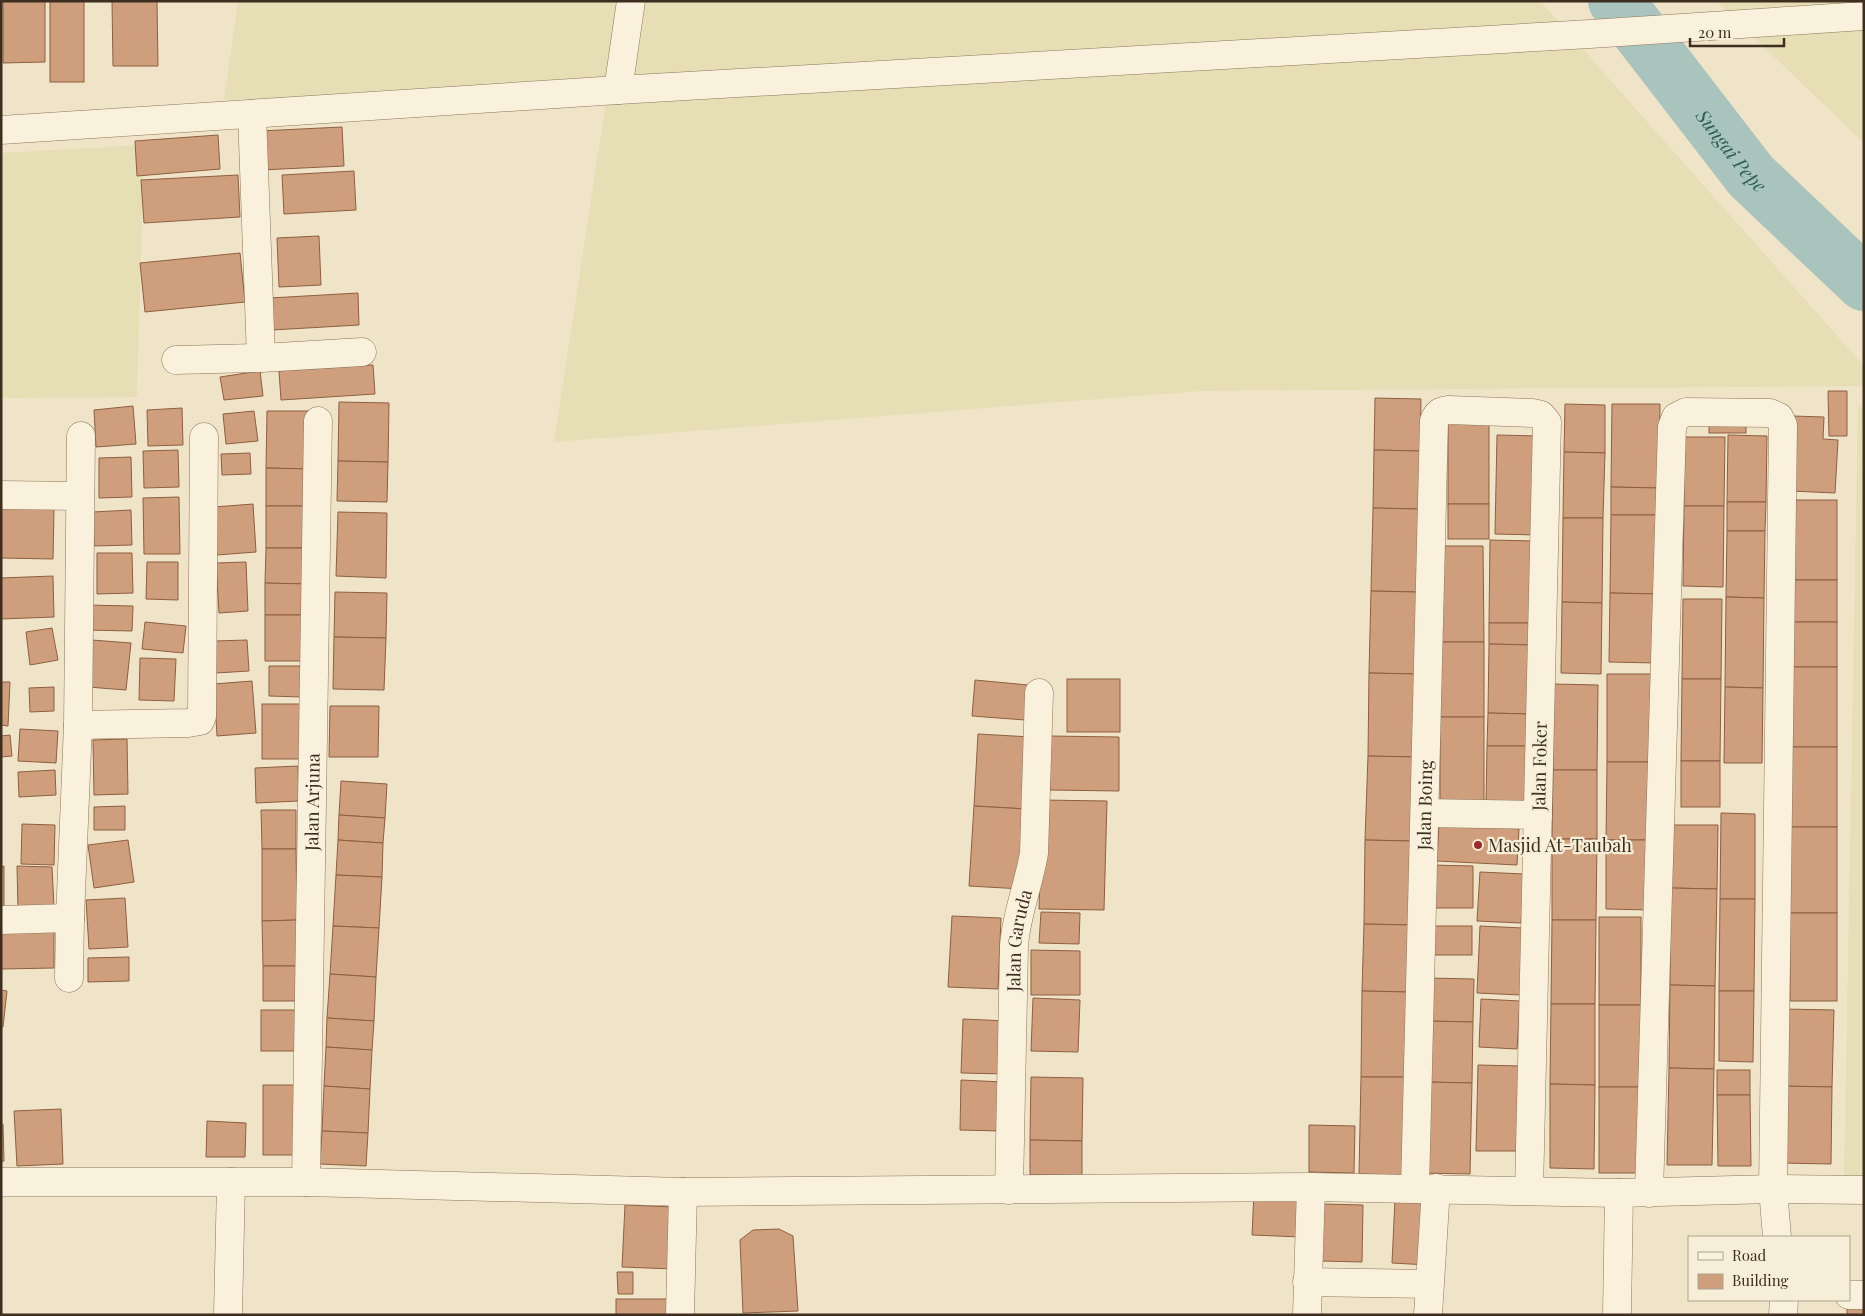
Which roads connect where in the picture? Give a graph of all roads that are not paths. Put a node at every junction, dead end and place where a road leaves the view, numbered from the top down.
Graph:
1 (631, 1) edge
2 (1864, 16) edge
3 (618, 90) junction
4 (252, 114) junction
5 (1, 130) edge
6 (362, 352) dead end
7 (261, 358) junction
8 (176, 360) dead end
9 (318, 421) dead end
10 (1548, 432) joint
11 (81, 436) dead end
12 (204, 437) dead end
13 (1, 495) edge
14 (80, 496) junction
15 (1039, 693) dead end
16 (78, 725) junction
17 (1425, 813) junction
18 (1538, 815) junction
19 (70, 918) junction
20 (1, 920) edge
21 (69, 978) dead end
22 (1, 1182) edge
23 (231, 1182) junction
24 (306, 1182) junction
25 (1312, 1187) junction
26 (1425, 1189) junction
27 (1773, 1189) junction
28 (1009, 1190) junction
29 (1864, 1190) edge
30 (1529, 1191) junction
31 (683, 1192) junction
32 (1619, 1193) junction
33 (1649, 1193) junction
34 (1777, 1236) edge
35 (1307, 1282) junction
36 (1429, 1284) junction
37 (1850, 1295) edge
38 (1864, 1295) edge
39 (1784, 1301) edge
40 (228, 1315) edge
41 (680, 1315) edge
42 (1307, 1315) edge
43 (1428, 1315) edge
44 (1617, 1315) edge
45 (1783, 1315) edge

1 - 3 street
2 - 3 street
3 - 4 street
4 - 5 street
4 - 7 street
6 - 7 street
7 - 8 street
9 - 24 street, Jalan Arjuna
10 - 17 street, Jalan Boing
10 - 18 street, Jalan Foker
11 - 14 street
12 - 16 street
13 - 14 street
14 - 16 street
15 - 28 street, Jalan Garuda
16 - 19 street
17 - 18 street
17 - 26 street, Jalan Boing
18 - 30 street, Jalan Foker
19 - 20 street
19 - 21 street
22 - 23 street
23 - 24 street
23 - 40 street
24 - 31 street
25 - 26 street
25 - 28 street
25 - 35 street
26 - 30 street
26 - 36 street, Jalan Boing
27 - 29 street
27 - 33 street
27 - 33 street
27 - 34 street
28 - 31 street
30 - 32 street
31 - 41 street
32 - 33 street
32 - 44 street
35 - 36 street
35 - 42 street
36 - 43 street, Jalan Boing
37 - 38 street
39 - 45 street

